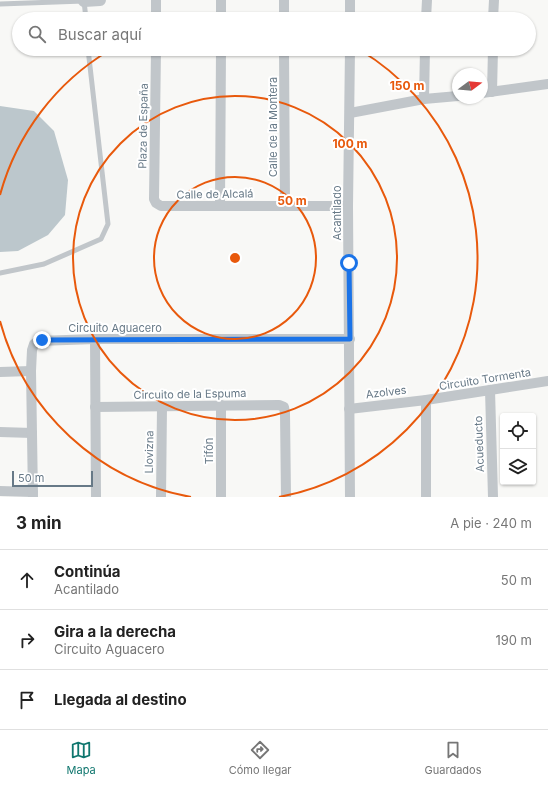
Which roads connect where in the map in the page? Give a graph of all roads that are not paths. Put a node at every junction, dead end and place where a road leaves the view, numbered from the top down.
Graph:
1 (100, 0) edge
2 (156, 0) edge
3 (221, 0) edge
4 (284, 0) edge
5 (350, 0) edge
6 (427, 0) edge
7 (494, 0) edge
8 (84, 1) junction
9 (0, 4) edge
10 (85, 12) edge
11 (156, 12) edge
12 (221, 12) edge
13 (284, 12) edge
14 (350, 12) edge
15 (426, 12) edge
16 (493, 12) edge
17 (89, 56) edge
18 (156, 56) edge
19 (221, 56) edge
20 (284, 56) edge
21 (350, 56) edge
22 (425, 56) edge
23 (492, 56) edge
24 (548, 84) edge
25 (488, 86) edge
26 (488, 93) edge
27 (452, 97) edge
28 (424, 99) junction
29 (350, 113) junction
30 (156, 203) joint
31 (220, 205) junction
32 (285, 205) junction
33 (348, 206) junction
34 (0, 273) edge
35 (95, 339) junction
36 (350, 339) junction
37 (31, 371) junction
38 (0, 372) edge
39 (548, 381) edge
40 (490, 390) junction
41 (426, 400) junction
42 (221, 405) junction
43 (95, 407) junction
44 (162, 407) junction
45 (349, 409) junction
46 (0, 432) edge
47 (32, 433) junction
48 (0, 491) edge
49 (33, 495) edge
50 (96, 497) edge
51 (161, 497) edge
52 (221, 497) edge
53 (286, 497) edge
54 (350, 497) edge
55 (426, 497) edge
56 (493, 497) edge

1 - 8 street
2 - 11 street
3 - 12 street
4 - 13 street
5 - 14 street
6 - 15 street
7 - 16 street
8 - 9 lane
8 - 10 lane
17 - 34 lane
18 - 30 street, Plaza de España
19 - 31 street
20 - 32 street, Calle de la Montera
21 - 29 street, Acantilado
22 - 28 street
23 - 25 street
24 - 26 street
27 - 28 street
28 - 29 street
29 - 33 street, Acantilado
30 - 31 street, Calle de Alcalá
31 - 32 street, Calle de Alcalá
32 - 33 street, Calle de Alcalá
33 - 36 street, Acantilado
35 - 36 street, Circuito Aguacero
35 - 37 street, Circuito Aguacero
35 - 43 street
36 - 45 street, Acantilado
37 - 38 street
37 - 47 street, Circuito Aguacero
39 - 40 street, Circuito Tormenta
40 - 41 street, Circuito Tormenta
40 - 56 street, Acueducto
41 - 45 street, Azolves
41 - 55 street, Circuito Tormenta
42 - 44 street, Circuito de la Espuma
42 - 52 street, Tifón
42 - 53 street, Circuito de la Espuma
43 - 44 street, Circuito de la Espuma
43 - 50 street
44 - 51 street, Llovizna
45 - 54 street, Acantilado
46 - 47 street
47 - 49 street, Circuito Aguacero
48 - 49 street

